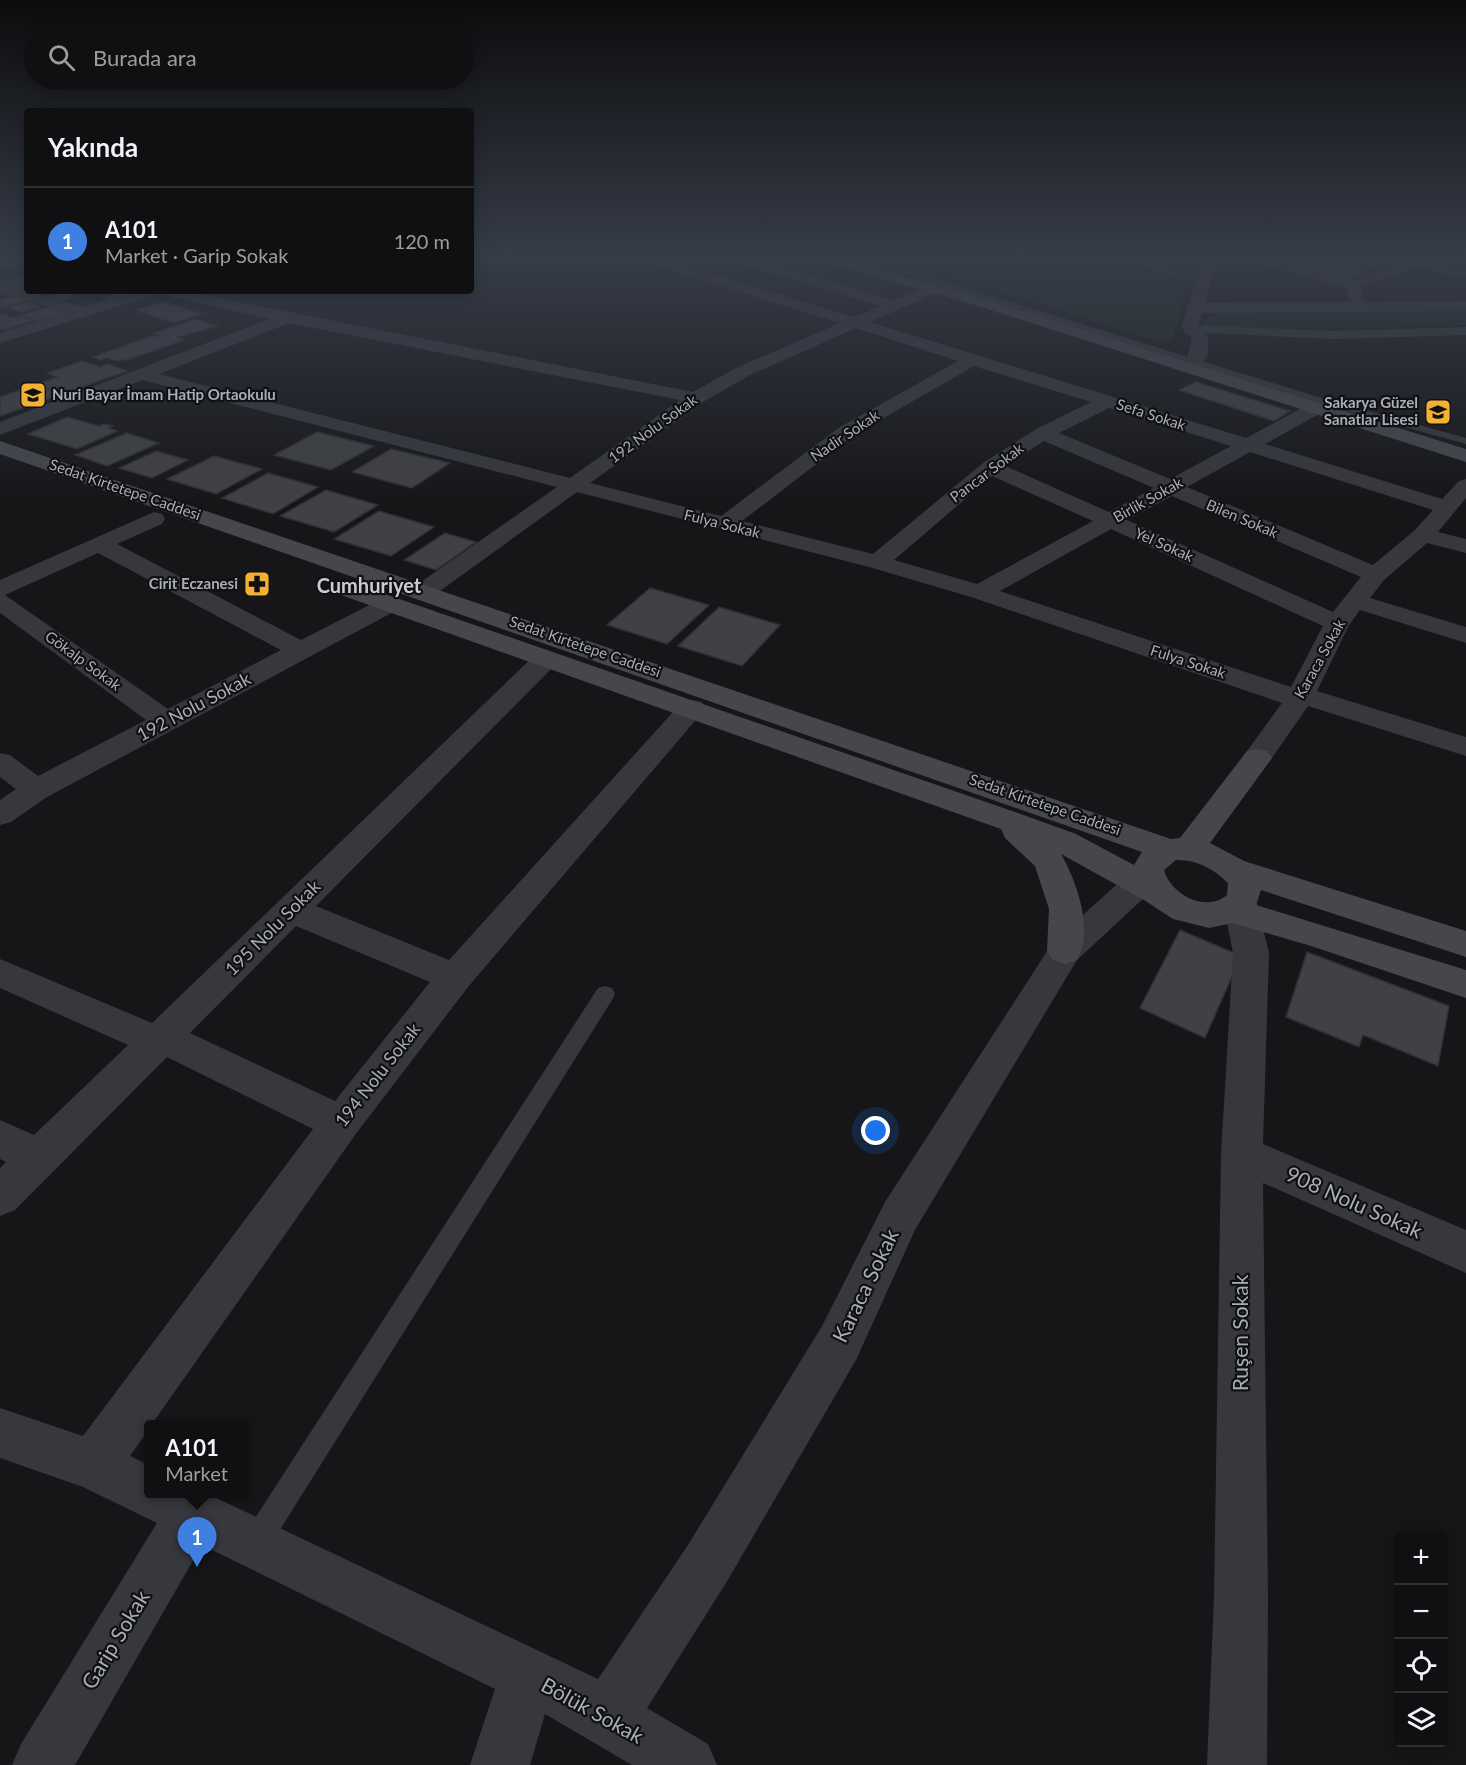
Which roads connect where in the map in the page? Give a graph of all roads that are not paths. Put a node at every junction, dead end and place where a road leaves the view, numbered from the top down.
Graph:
1 (233, 338) edge
2 (391, 338) edge
3 (817, 338) edge
4 (911, 338) edge
5 (1095, 338) edge
6 (1123, 338) edge
7 (1188, 338) edge
8 (1200, 338) edge
9 (1178, 356) junction
10 (974, 358) junction
11 (1195, 362) junction
12 (139, 374) junction
13 (696, 398) junction
14 (1108, 402) junction
15 (1316, 408) junction
16 (0, 429) edge
17 (1043, 433) junction
18 (1466, 441) edge
19 (1247, 446) junction
20 (0, 447) edge
21 (1466, 456) edge
22 (0, 466) edge
23 (990, 467) junction
24 (1466, 485) edge
25 (575, 486) junction
26 (1171, 488) junction
27 (1466, 496) edge
28 (1444, 511) junction
29 (154, 519) junction
30 (1111, 521) junction
31 (724, 524) junction
32 (1423, 536) junction
33 (99, 544) junction
34 (1466, 546) edge
35 (877, 562) junction
36 (1376, 576) junction
37 (0, 589) edge
38 (424, 591) junction
39 (980, 592) junction
40 (0, 601) edge
41 (1356, 601) junction
42 (390, 604) junction
43 (1337, 623) junction
44 (1466, 635) edge
45 (300, 650) junction
46 (546, 659) junction
47 (1300, 697) junction
48 (692, 708) junction
49 (167, 722) junction
50 (1466, 747) edge
51 (1257, 758) junction
52 (0, 762) edge
53 (36, 790) junction
54 (0, 815) edge
55 (1004, 819) junction
56 (1161, 869) junction
57 (1233, 891) junction
58 (291, 910) junction
59 (1466, 944) edge
60 (1065, 951) junction
61 (0, 973) edge
62 (455, 977) junction
63 (1466, 984) edge
64 (605, 994) dead end
65 (160, 1040) junction
66 (341, 1123) junction
67 (0, 1138) edge
68 (1242, 1154) junction
69 (37, 1158) junction
70 (0, 1196) edge
71 (1466, 1252) edge
72 (0, 1433) edge
73 (93, 1465) junction
74 (144, 1491) edge
75 (158, 1498) edge
76 (191, 1515) junction
77 (255, 1544) junction
78 (528, 1676) junction
79 (607, 1717) junction
80 (42, 1765) edge
81 (500, 1765) edge
82 (687, 1765) edge
83 (1237, 1765) edge

1 - 12 street
2 - 13 street
3 - 13 street, 192 Nolu Sokak
4 - 10 street, Sefa Sokak
5 - 15 main road
6 - 9 lane
7 - 9 street
8 - 11 street
9 - 11 lane
10 - 14 street, Sefa Sokak
10 - 31 street, Nadir Sokak
11 - 18 lane
12 - 16 street
12 - 25 street, Fulya Sokak
13 - 25 street, 192 Nolu Sokak
14 - 17 street, Pancar Sokak
14 - 19 street, Sefa Sokak
15 - 19 street, Birlik Sokak
15 - 21 main road
17 - 23 street, Pancar Sokak
17 - 26 street, Bilen Sokak
19 - 26 street, Birlik Sokak
19 - 28 street, Sefa Sokak
20 - 38 main road, Sedat Kirtetepe Caddesi
22 - 29 main road, Sedat Kirtetepe Caddesi
23 - 30 street, Yel Sokak
23 - 35 street, Pancar Sokak
24 - 28 street
25 - 31 street, Fulya Sokak
25 - 38 street, 192 Nolu Sokak
26 - 30 street, Birlik Sokak
26 - 36 street, Bilen Sokak
27 - 28 street
28 - 32 street, Karaca Sokak
29 - 33 street
29 - 42 main road, Sedat Kirtetepe Caddesi
30 - 39 street, Birlik Sokak
30 - 43 street, Yel Sokak
31 - 35 street, Fulya Sokak
32 - 34 street
32 - 36 street, Karaca Sokak
33 - 37 street
33 - 45 street
35 - 39 street, Fulya Sokak
36 - 41 street, Karaca Sokak
38 - 56 main road, Sedat Kirtetepe Caddesi
39 - 47 street, Fulya Sokak
40 - 49 street, Gökalp Sokak
41 - 43 street, Karaca Sokak
41 - 44 street
42 - 45 street, 192 Nolu Sokak
42 - 46 main road, Sedat Kirtetepe Caddesi
43 - 47 street, Karaca Sokak
45 - 49 street, 192 Nolu Sokak
46 - 48 main road, Sedat Kirtetepe Caddesi
46 - 58 street, 195 Nolu Sokak
47 - 50 street, Fulya Sokak
47 - 51 street, Karaca Sokak
48 - 55 main road, Sedat Kirtetepe Caddesi
48 - 62 street, 194 Nolu Sokak
49 - 53 street, 192 Nolu Sokak
51 - 56 main road
51 - 57 main road
52 - 53 street
53 - 54 street, 192 Nolu Sokak
55 - 56 main road, Sedat Kirtetepe Caddesi
55 - 60 main road
56 - 57 main road
56 - 57 main road
56 - 60 street, Karaca Sokak
57 - 59 main road
57 - 63 main road
57 - 68 street, Ruşen Sokak
58 - 62 street
58 - 65 street, 195 Nolu Sokak
60 - 79 street, Karaca Sokak
61 - 65 street
62 - 66 street, 194 Nolu Sokak
64 - 77 lane
65 - 66 street
65 - 69 street, 195 Nolu Sokak
66 - 73 street, 194 Nolu Sokak
67 - 69 street
68 - 71 street, 908 Nolu Sokak
68 - 83 street, Ruşen Sokak
69 - 70 street, 195 Nolu Sokak
72 - 73 street, Bölük Sokak
73 - 74 street, Bölük Sokak
75 - 76 street, Bölük Sokak
76 - 77 street, Bölük Sokak
76 - 80 street, Garip Sokak
77 - 78 street, Bölük Sokak
78 - 79 street, Bölük Sokak
78 - 81 street
79 - 82 street, Bölük Sokak

